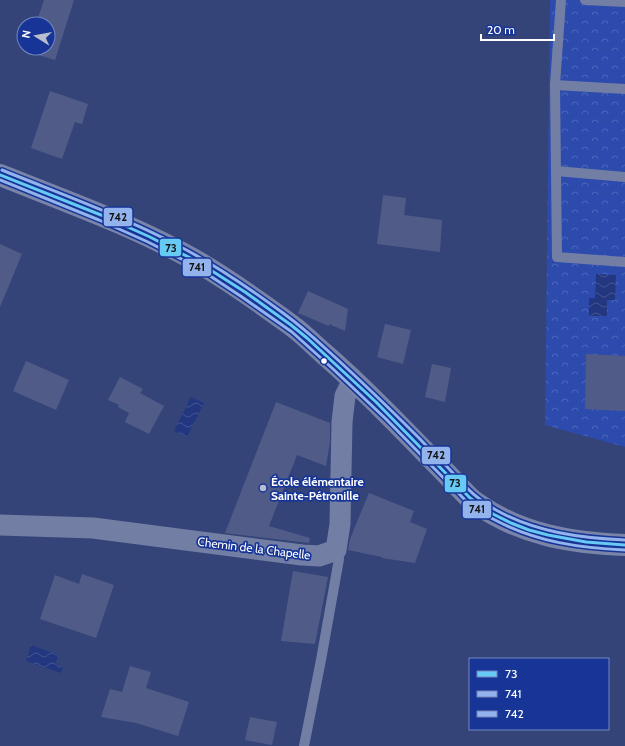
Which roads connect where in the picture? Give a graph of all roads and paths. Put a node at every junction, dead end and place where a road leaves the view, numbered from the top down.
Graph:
1 (560, 0) edge
2 (585, 0) edge
3 (625, 2) edge
4 (555, 85) junction
5 (625, 90) edge
6 (556, 171) junction
7 (0, 175) edge
8 (625, 177) edge
9 (625, 262) edge
10 (353, 380) junction
11 (0, 525) edge
12 (625, 545) edge
13 (336, 550) junction
14 (304, 746) edge

1 - 4 lane
2 - 3 lane
4 - 5 lane
4 - 6 lane
6 - 8 lane
6 - 9 lane
7 - 10 main road
10 - 12 main road
10 - 13 street
11 - 13 street, Chemin de la Chapelle
13 - 14 lane

